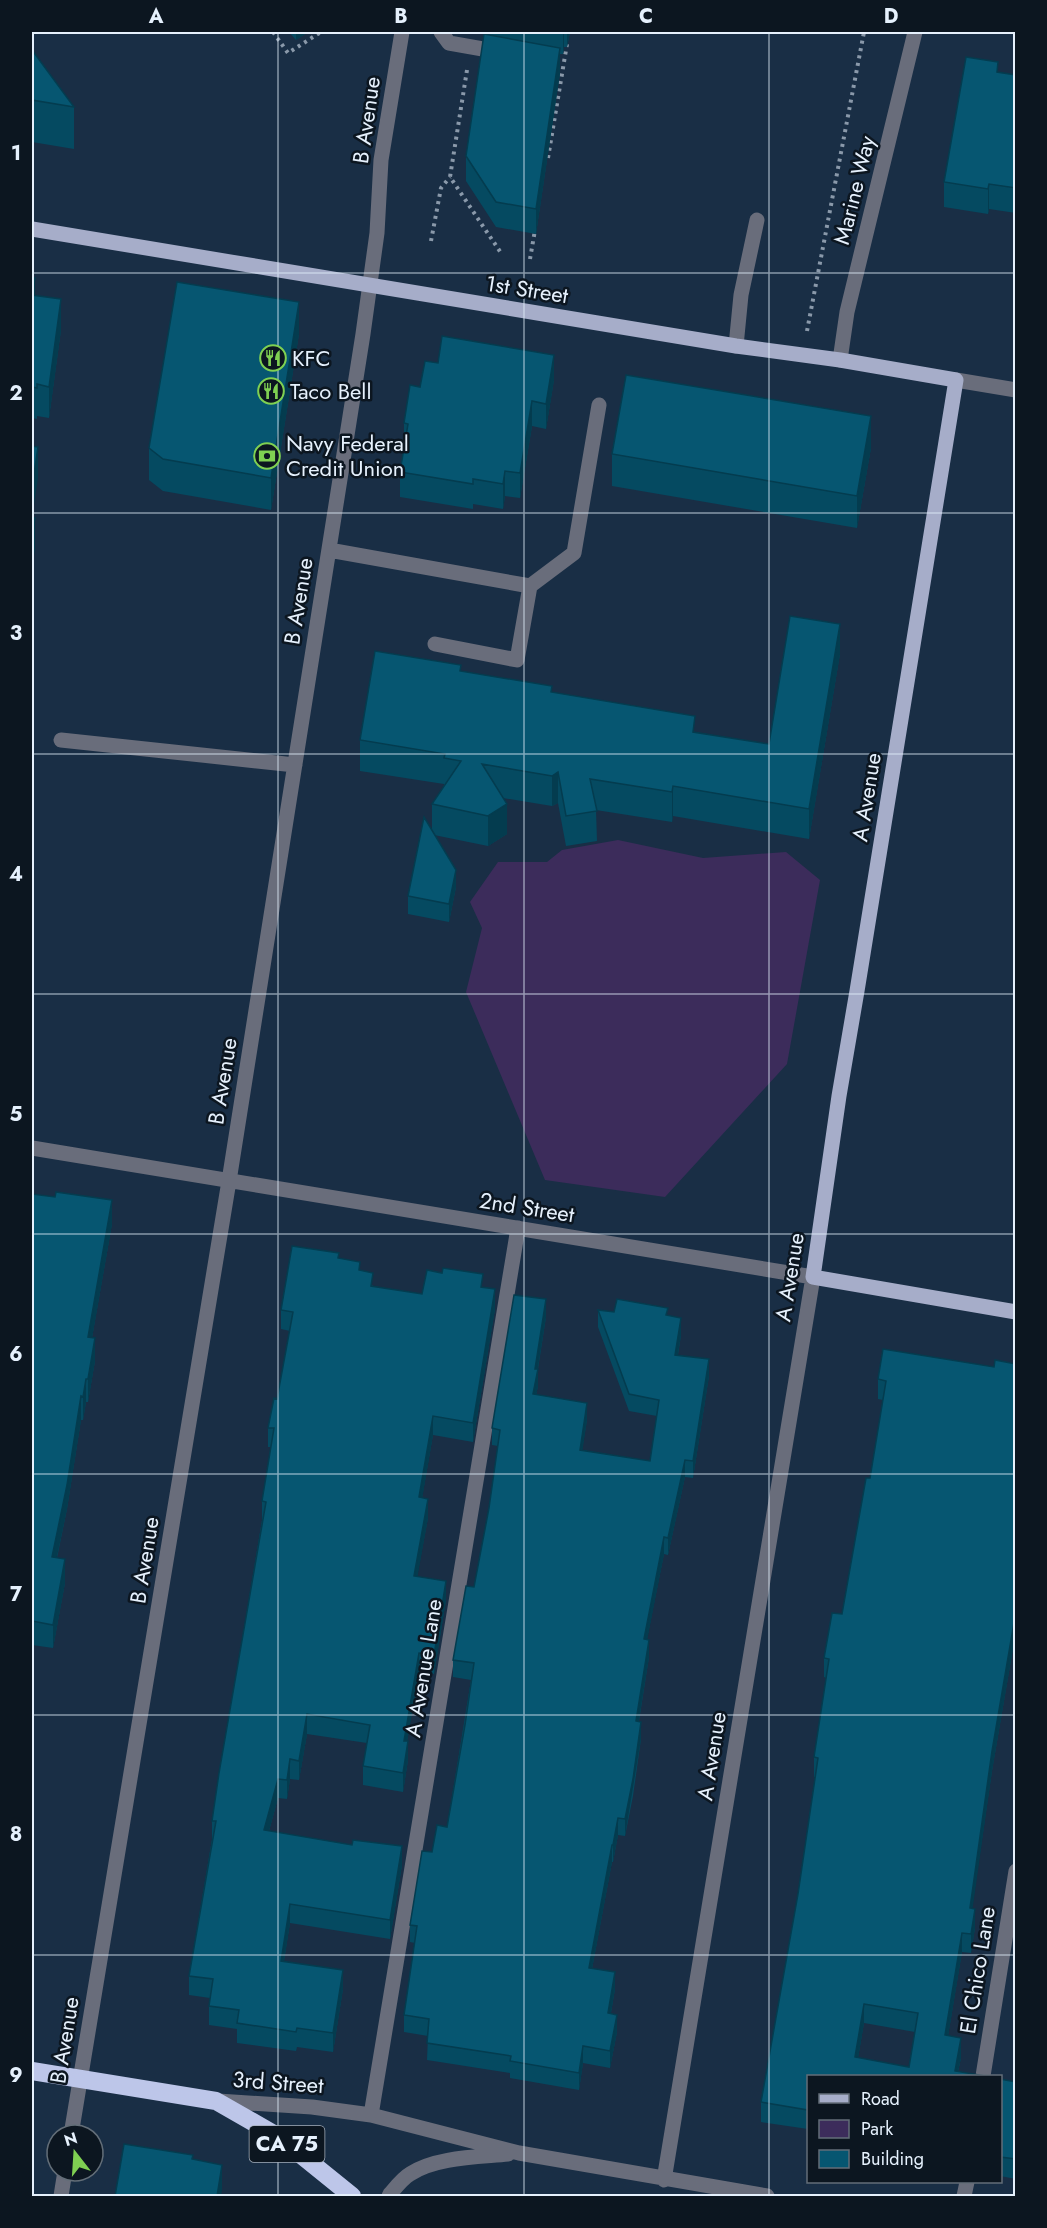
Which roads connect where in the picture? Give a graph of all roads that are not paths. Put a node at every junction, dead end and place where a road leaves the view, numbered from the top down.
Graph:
1 (402, 32) edge
2 (441, 32) edge
3 (915, 32) edge
4 (517, 55) edge
5 (757, 220) dead end
6 (32, 229) edge
7 (370, 286) junction
8 (736, 346) junction
9 (840, 360) junction
10 (957, 380) junction
11 (1016, 390) edge
12 (599, 405) dead end
13 (329, 550) junction
14 (530, 586) junction
15 (435, 644) dead end
16 (61, 740) dead end
17 (295, 765) junction
18 (32, 1148) edge
19 (229, 1180) junction
20 (518, 1228) junction
21 (813, 1277) junction
22 (1016, 1311) edge
23 (1016, 1871) edge
24 (32, 2071) edge
25 (983, 2075) edge
26 (80, 2079) junction
27 (216, 2101) junction
28 (371, 2115) junction
29 (73, 2123) edge
30 (519, 2153) junction
31 (664, 2180) junction
32 (352, 2196) edge
33 (389, 2196) edge
34 (767, 2196) edge

1 - 7 street, B Avenue
2 - 4 street
3 - 9 street, Marine Way
5 - 8 street
6 - 7 main road, 1st Street
7 - 8 main road, 1st Street
7 - 13 street, B Avenue
8 - 9 main road, 1st Street
9 - 10 main road, 1st Street
10 - 11 street, 1st Street
10 - 21 main road, A Avenue
12 - 14 street
13 - 14 street
13 - 17 street, B Avenue
14 - 15 street
16 - 17 street
17 - 19 street, B Avenue
18 - 19 street, 2nd Street
19 - 20 street, 2nd Street
19 - 26 street, B Avenue
20 - 21 street, 2nd Street
20 - 28 street, A Avenue Lane
21 - 22 main road, 2nd Street
21 - 31 street, A Avenue
23 - 25 street, El Chico Lane
24 - 26 highway, 3rd Street / CA 75
26 - 27 highway, 3rd Street / CA 75
26 - 29 street, B Avenue
27 - 28 street, 3rd Street
27 - 32 highway, CA 75
28 - 30 street, 3rd Street
30 - 31 street, 3rd Street
30 - 33 street, 3rd Street
31 - 34 street, 3rd Street

